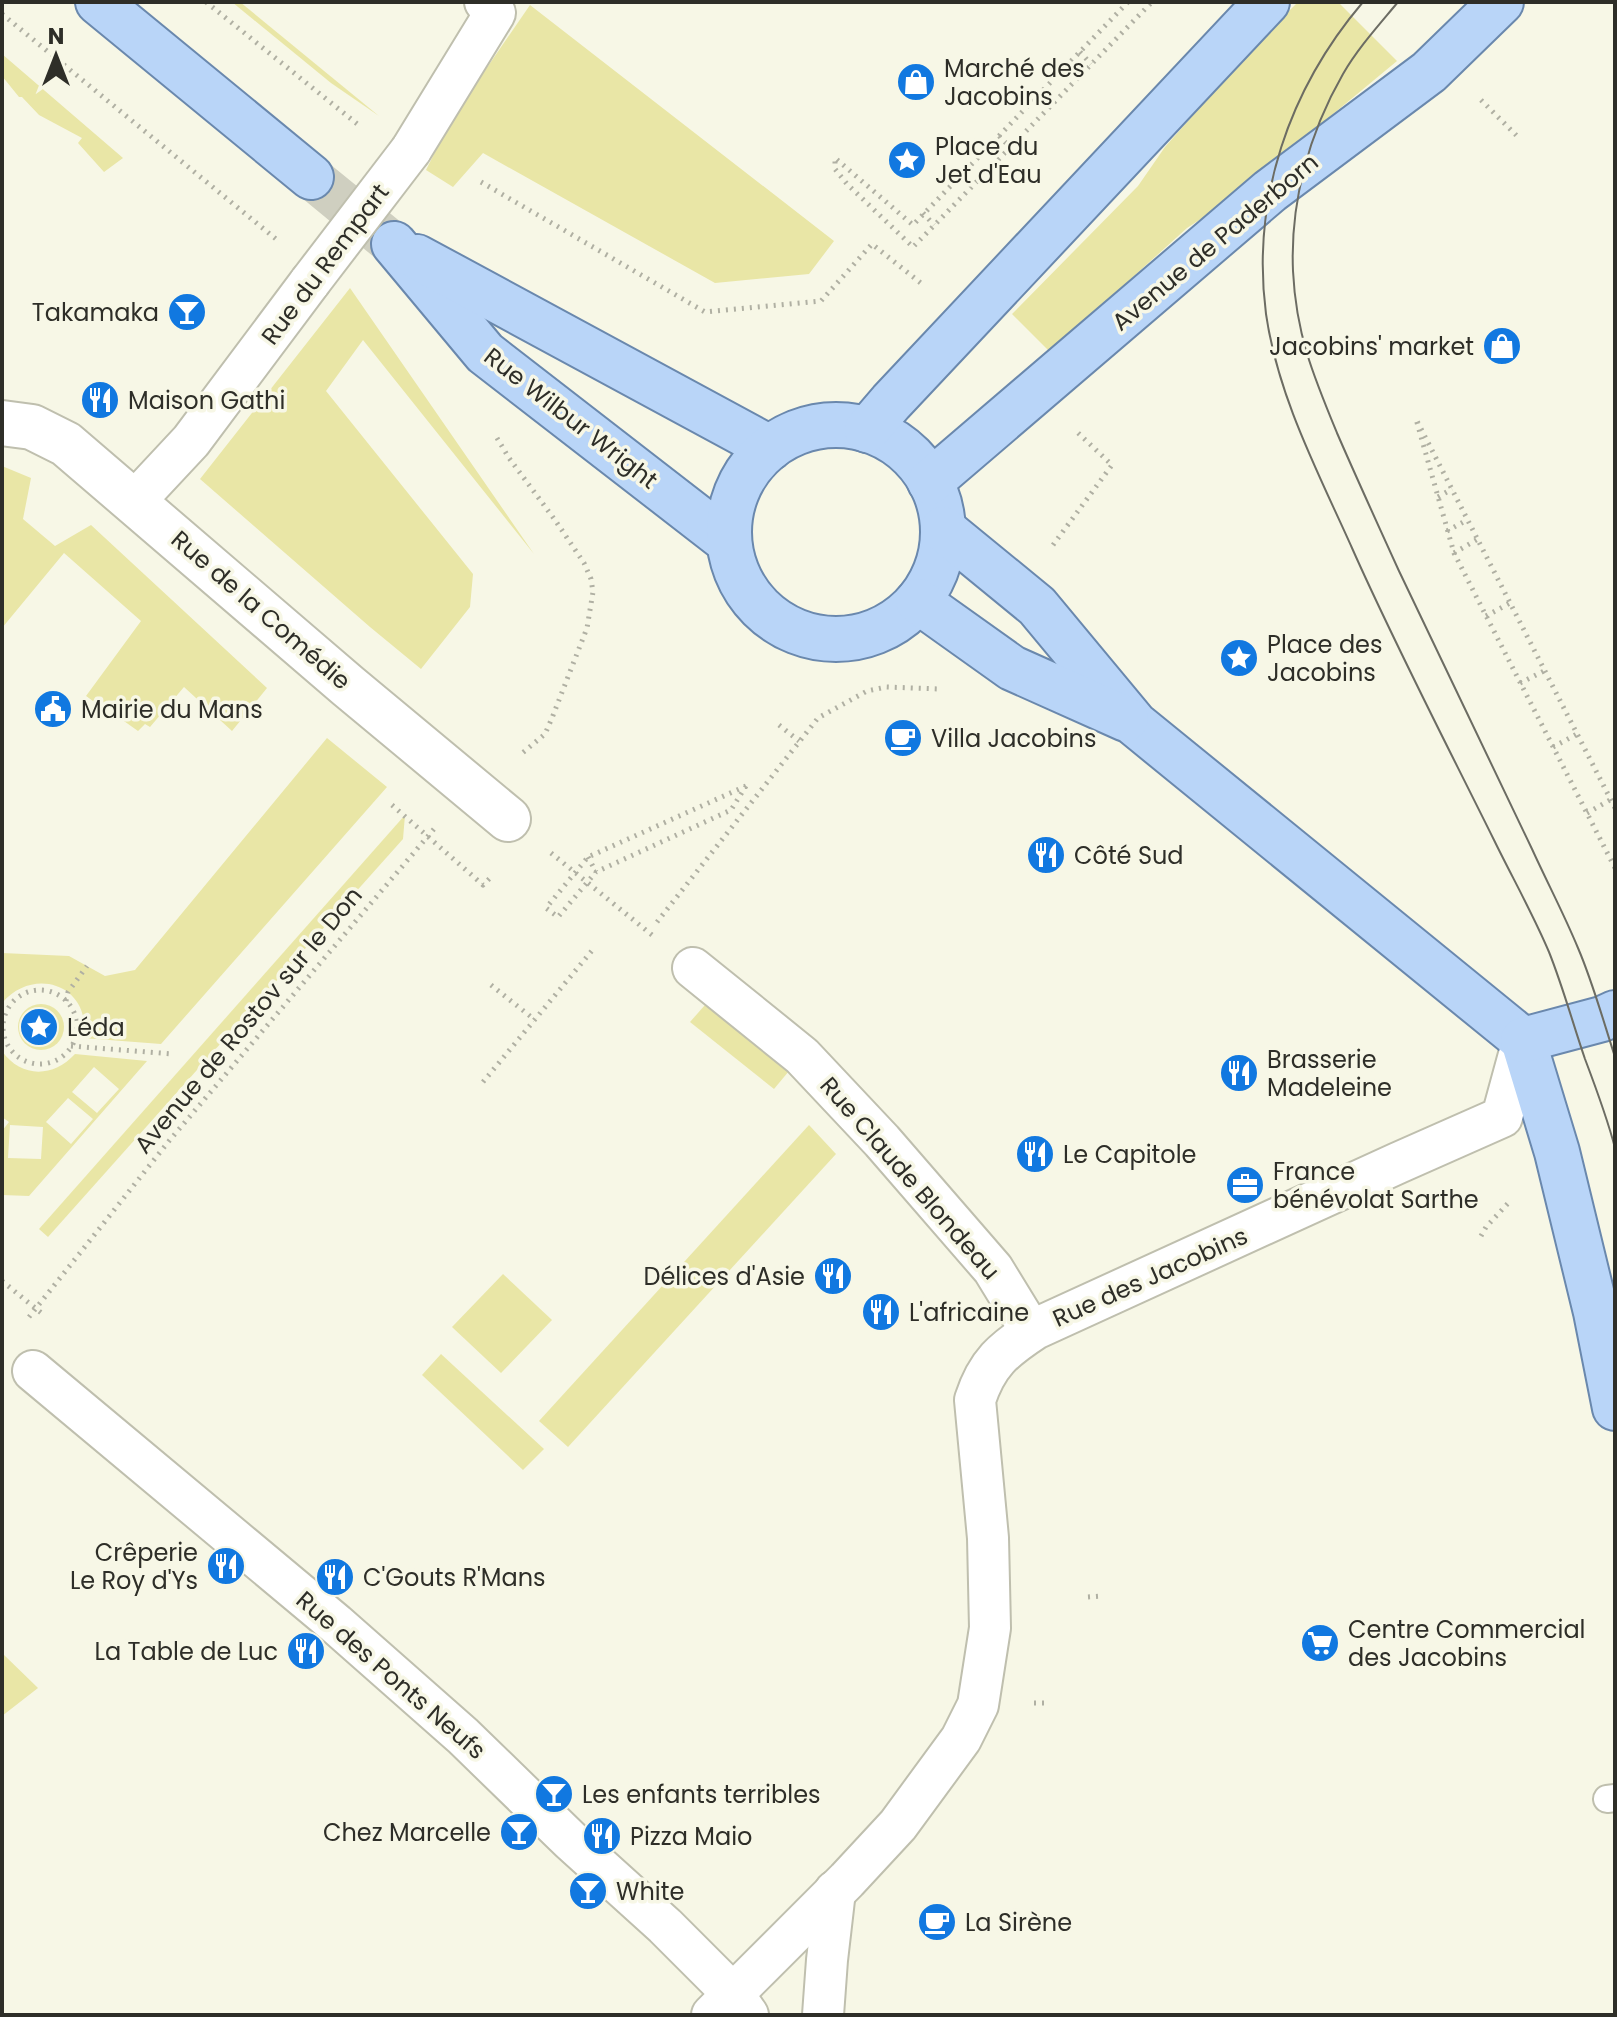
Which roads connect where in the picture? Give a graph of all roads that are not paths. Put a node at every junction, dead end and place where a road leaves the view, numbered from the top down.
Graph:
1 (98, 2) edge
2 (1267, 2) edge
3 (1501, 2) edge
4 (490, 8) edge
5 (311, 177) tunnel mouth
6 (2, 423) edge
7 (867, 430) junction
8 (770, 448) junction
9 (930, 482) junction
10 (135, 501) junction
11 (943, 529) junction
12 (729, 542) junction
13 (918, 601) junction
14 (1135, 724) junction
15 (492, 806) road end
16 (693, 968) dead end
17 (1615, 1013) edge
18 (1523, 1040) junction
19 (1031, 1331) junction
20 (33, 1371) dead end
21 (1615, 1408) edge
22 (835, 1891) junction
23 (731, 2008) edge
24 (823, 2015) edge

1 - 5 main road
2 - 7 main road
3 - 9 main road, Avenue de Paderborn
4 - 10 street, Rue du Rempart, bridge
6 - 10 street, Rue de la Comédie
7 - 8 main road
7 - 9 main road
8 - 12 main road
8 - 12 main road, Rue Wilbur Wright
9 - 11 main road
10 - 15 street, Rue de la Comédie
11 - 13 main road
11 - 14 main road
12 - 13 main road
13 - 14 main road
14 - 18 main road
16 - 19 street, Rue Claude Blondeau
17 - 18 main road
18 - 19 street, Rue des Jacobins
18 - 21 main road
19 - 22 street
20 - 23 street, Rue des Ponts Neufs
22 - 23 street
22 - 24 street

